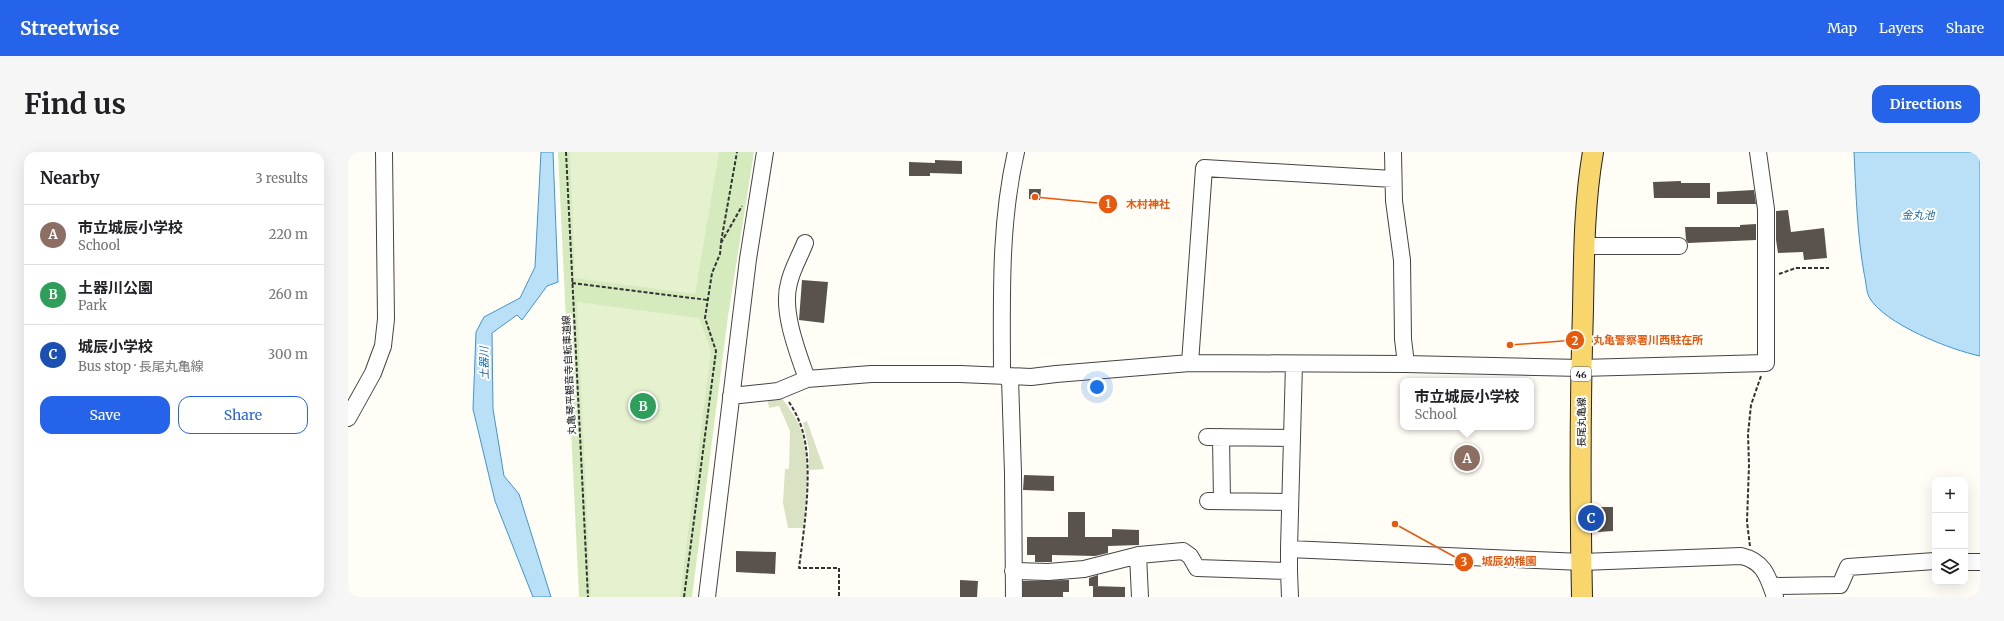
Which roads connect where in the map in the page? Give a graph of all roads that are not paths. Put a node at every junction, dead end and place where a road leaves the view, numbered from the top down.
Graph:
1 (384, 152) edge
2 (765, 152) edge
3 (1016, 152) edge
4 (1393, 152) edge
5 (1593, 152) edge
6 (1758, 152) edge
7 (1392, 179) junction
8 (805, 243) dead end
9 (1585, 246) junction
10 (1679, 246) dead end
11 (1190, 364) junction
12 (1294, 364) junction
13 (1406, 364) junction
14 (1581, 368) junction
15 (1006, 377) junction
16 (807, 379) junction
17 (731, 396) junction
18 (348, 418) edge
19 (1292, 438) junction
20 (1290, 502) junction
21 (1289, 549) junction
22 (1138, 555) junction
23 (1932, 561) edge
24 (1582, 562) junction
25 (1968, 562) edge
26 (1980, 562) edge
27 (1013, 571) junction
28 (1289, 571) junction
29 (1773, 591) edge
30 (707, 597) edge
31 (1014, 597) edge
32 (1140, 597) edge
33 (1290, 597) edge
34 (1582, 597) edge

1 - 18 street
2 - 17 street
3 - 15 street
4 - 7 street
5 - 9 main road, 長尾丸亀線 / 46
6 - 14 street
7 - 11 street
7 - 13 street
8 - 16 street
9 - 10 street
9 - 14 main road, 長尾丸亀線 / 46
11 - 12 street
11 - 15 street
12 - 13 street
12 - 19 street
13 - 14 street
14 - 24 main road, 長尾丸亀線 / 46
15 - 16 street
15 - 27 street
16 - 17 street
17 - 30 street
19 - 20 street
19 - 20 street
20 - 21 street
21 - 24 street
21 - 28 street
22 - 27 street
22 - 28 street
22 - 32 street
23 - 29 street
24 - 29 street
24 - 34 main road, 長尾丸亀線 / 46
25 - 26 street
27 - 31 street
28 - 33 street

